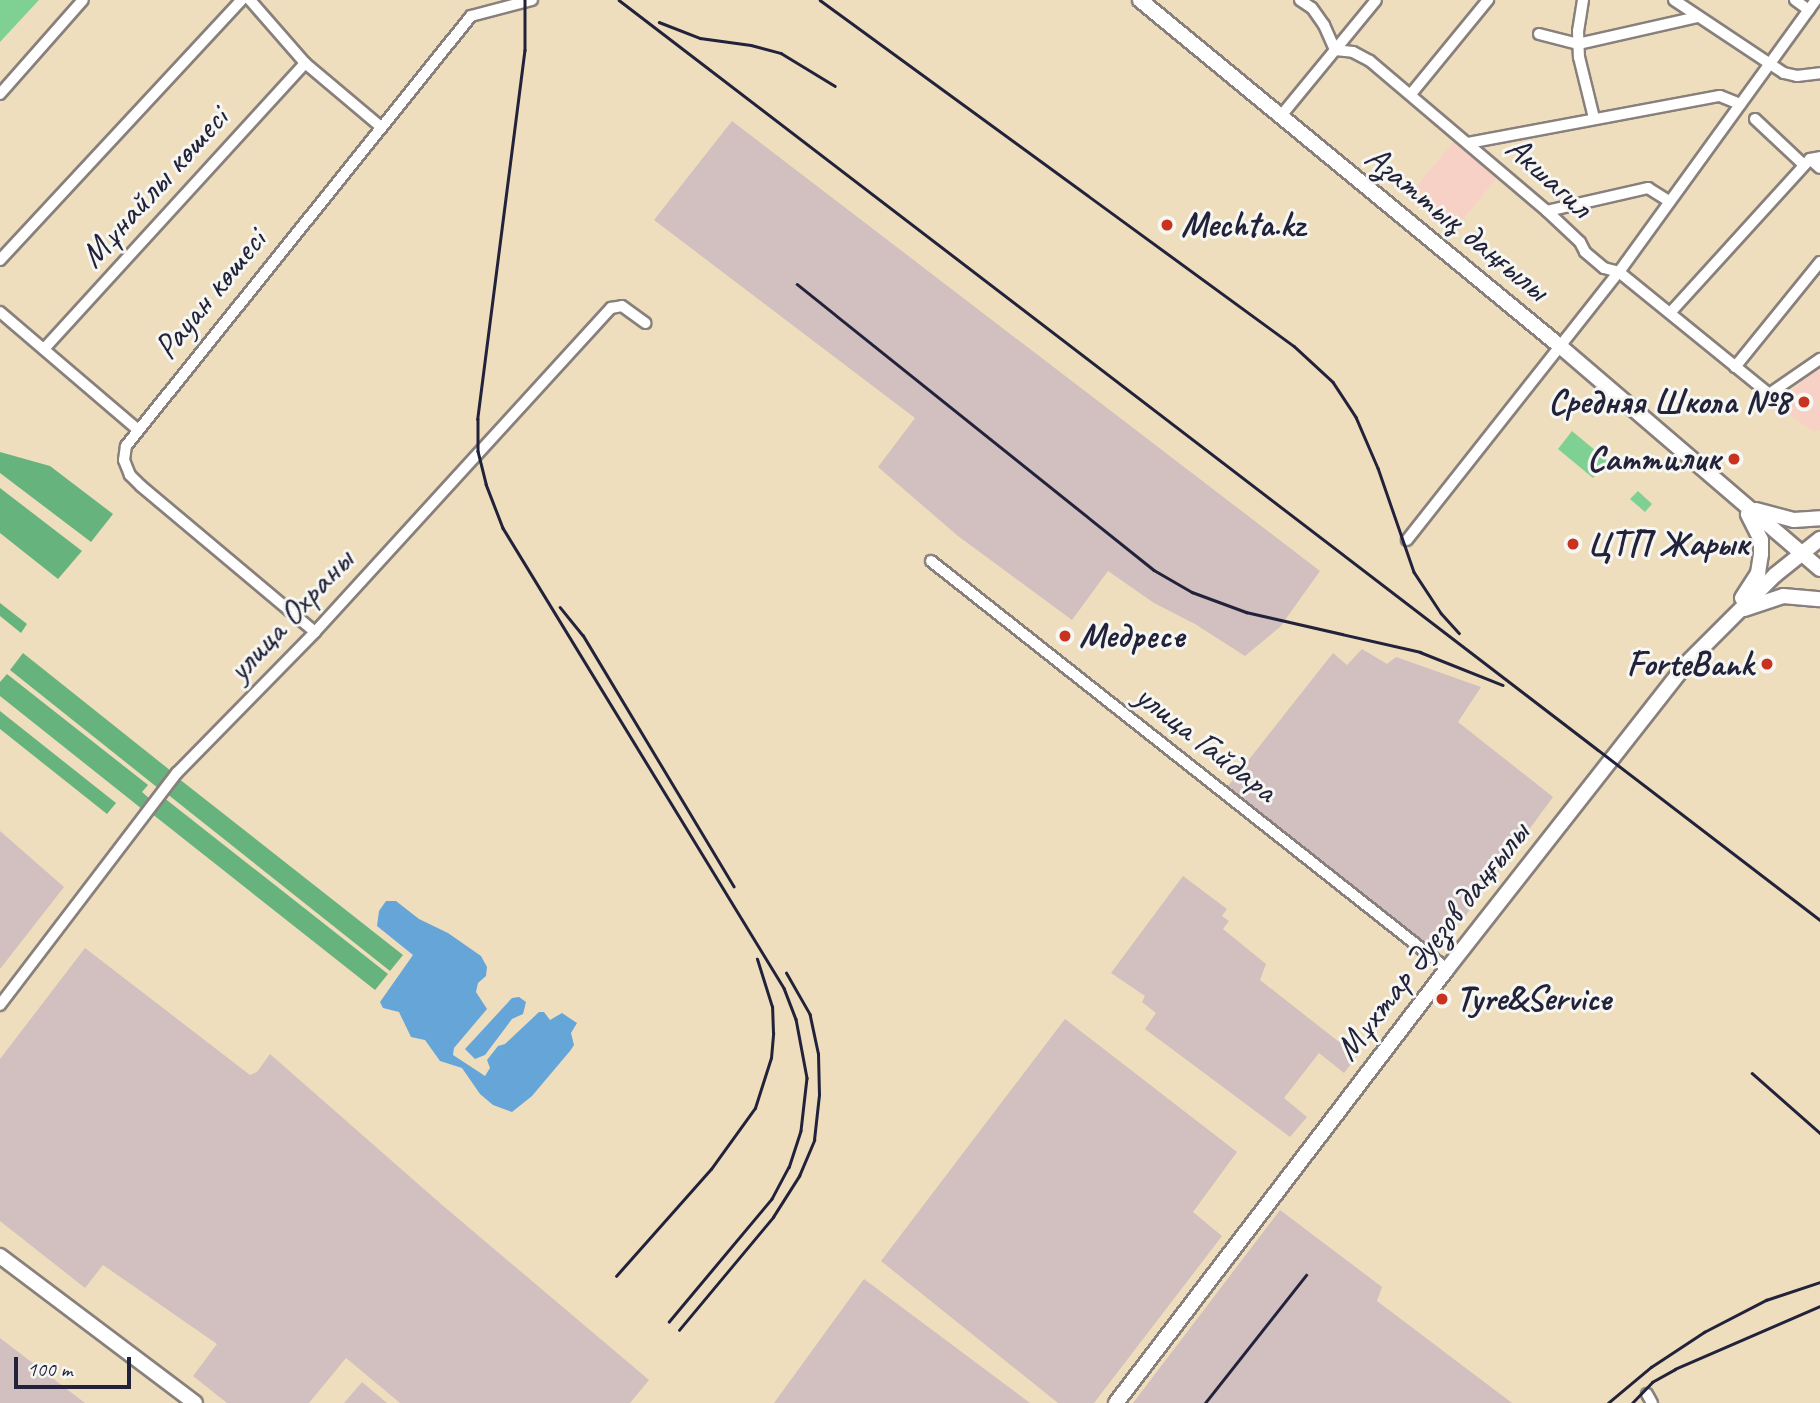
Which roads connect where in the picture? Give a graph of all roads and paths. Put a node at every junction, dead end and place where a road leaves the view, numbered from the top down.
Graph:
1 (83, 0) edge
2 (242, 0) edge
3 (250, 0) edge
4 (532, 0) edge
5 (1140, 0) edge
6 (1300, 0) edge
7 (1376, 0) edge
8 (1488, 0) edge
9 (1583, 0) edge
10 (1674, 0) edge
11 (1795, 0) edge
12 (1816, 0) edge
13 (1809, 10) junction
14 (1698, 17) junction
15 (1539, 34) dead end
16 (1578, 44) junction
17 (1335, 50) junction
18 (305, 63) junction
19 (1770, 65) junction
20 (1820, 73) edge
21 (0, 94) edge
22 (1411, 94) junction
23 (1740, 104) junction
24 (1280, 117) junction
25 (1594, 118) junction
26 (1755, 119) dead end
27 (380, 127) junction
28 (1468, 143) junction
29 (1811, 160) edge
30 (1820, 168) edge
31 (1669, 201) junction
32 (1547, 212) junction
33 (0, 260) edge
34 (1820, 262) edge
35 (1619, 272) junction
36 (0, 312) edge
37 (1670, 313) junction
38 (645, 323) dead end
39 (1561, 347) junction
40 (44, 349) junction
41 (1820, 359) edge
42 (1735, 367) junction
43 (137, 429) junction
44 (1735, 499) junction
45 (1820, 518) edge
46 (1820, 539) edge
47 (1407, 540) dead end
48 (1801, 553) junction
49 (930, 561) dead end
50 (1820, 569) edge
51 (1820, 599) edge
52 (1728, 619) junction
53 (315, 632) junction
54 (1447, 969) junction
55 (0, 1005) edge
56 (0, 1256) edge
57 (195, 1403) edge
58 (1116, 1403) edge

1 - 21 street
2 - 33 street, Мұнайлы көшесі
3 - 18 street
4 - 27 street, Рауан көшесі
5 - 24 main road, Азаттық даңғылы
6 - 17 street
7 - 17 street
8 - 22 street
9 - 16 street
10 - 14 street
11 - 13 street
12 - 13 street
13 - 19 street
14 - 16 street
14 - 19 street
15 - 16 street
16 - 25 street
17 - 22 street, Акшагил
17 - 24 street
18 - 27 street
18 - 40 street, Мұнайлы көшесі
19 - 20 street
19 - 23 street
22 - 28 street, Акшагил
23 - 25 street
23 - 31 street
24 - 39 main road, Азаттық даңғылы
25 - 28 street
26 - 29 street
27 - 43 street, Рауан көшесі
28 - 32 street, Акшагил
29 - 30 street
29 - 37 street
31 - 32 street
31 - 35 street
32 - 35 street, Акшагил
34 - 42 street
35 - 37 street, Акшагил
35 - 39 street
36 - 40 street
37 - 42 street, Акшагил
38 - 53 street, улица Охраны
39 - 44 main road, Азаттық даңғылы
39 - 47 street
40 - 43 street
41 - 42 street, Акшагил
43 - 53 street, Рауан көшесі
44 - 45 main road
44 - 48 main road
44 - 52 main road
46 - 48 main road, Мұхтар Әуезов даңғылы
48 - 50 main road
48 - 52 main road, Мұхтар Әуезов даңғылы
49 - 54 street, улица Гайдара
51 - 52 main road
52 - 54 main road, Мұхтар Әуезов даңғылы
53 - 55 street, улица Охраны
54 - 58 main road, Мұхтар Әуезов даңғылы
56 - 57 main road

